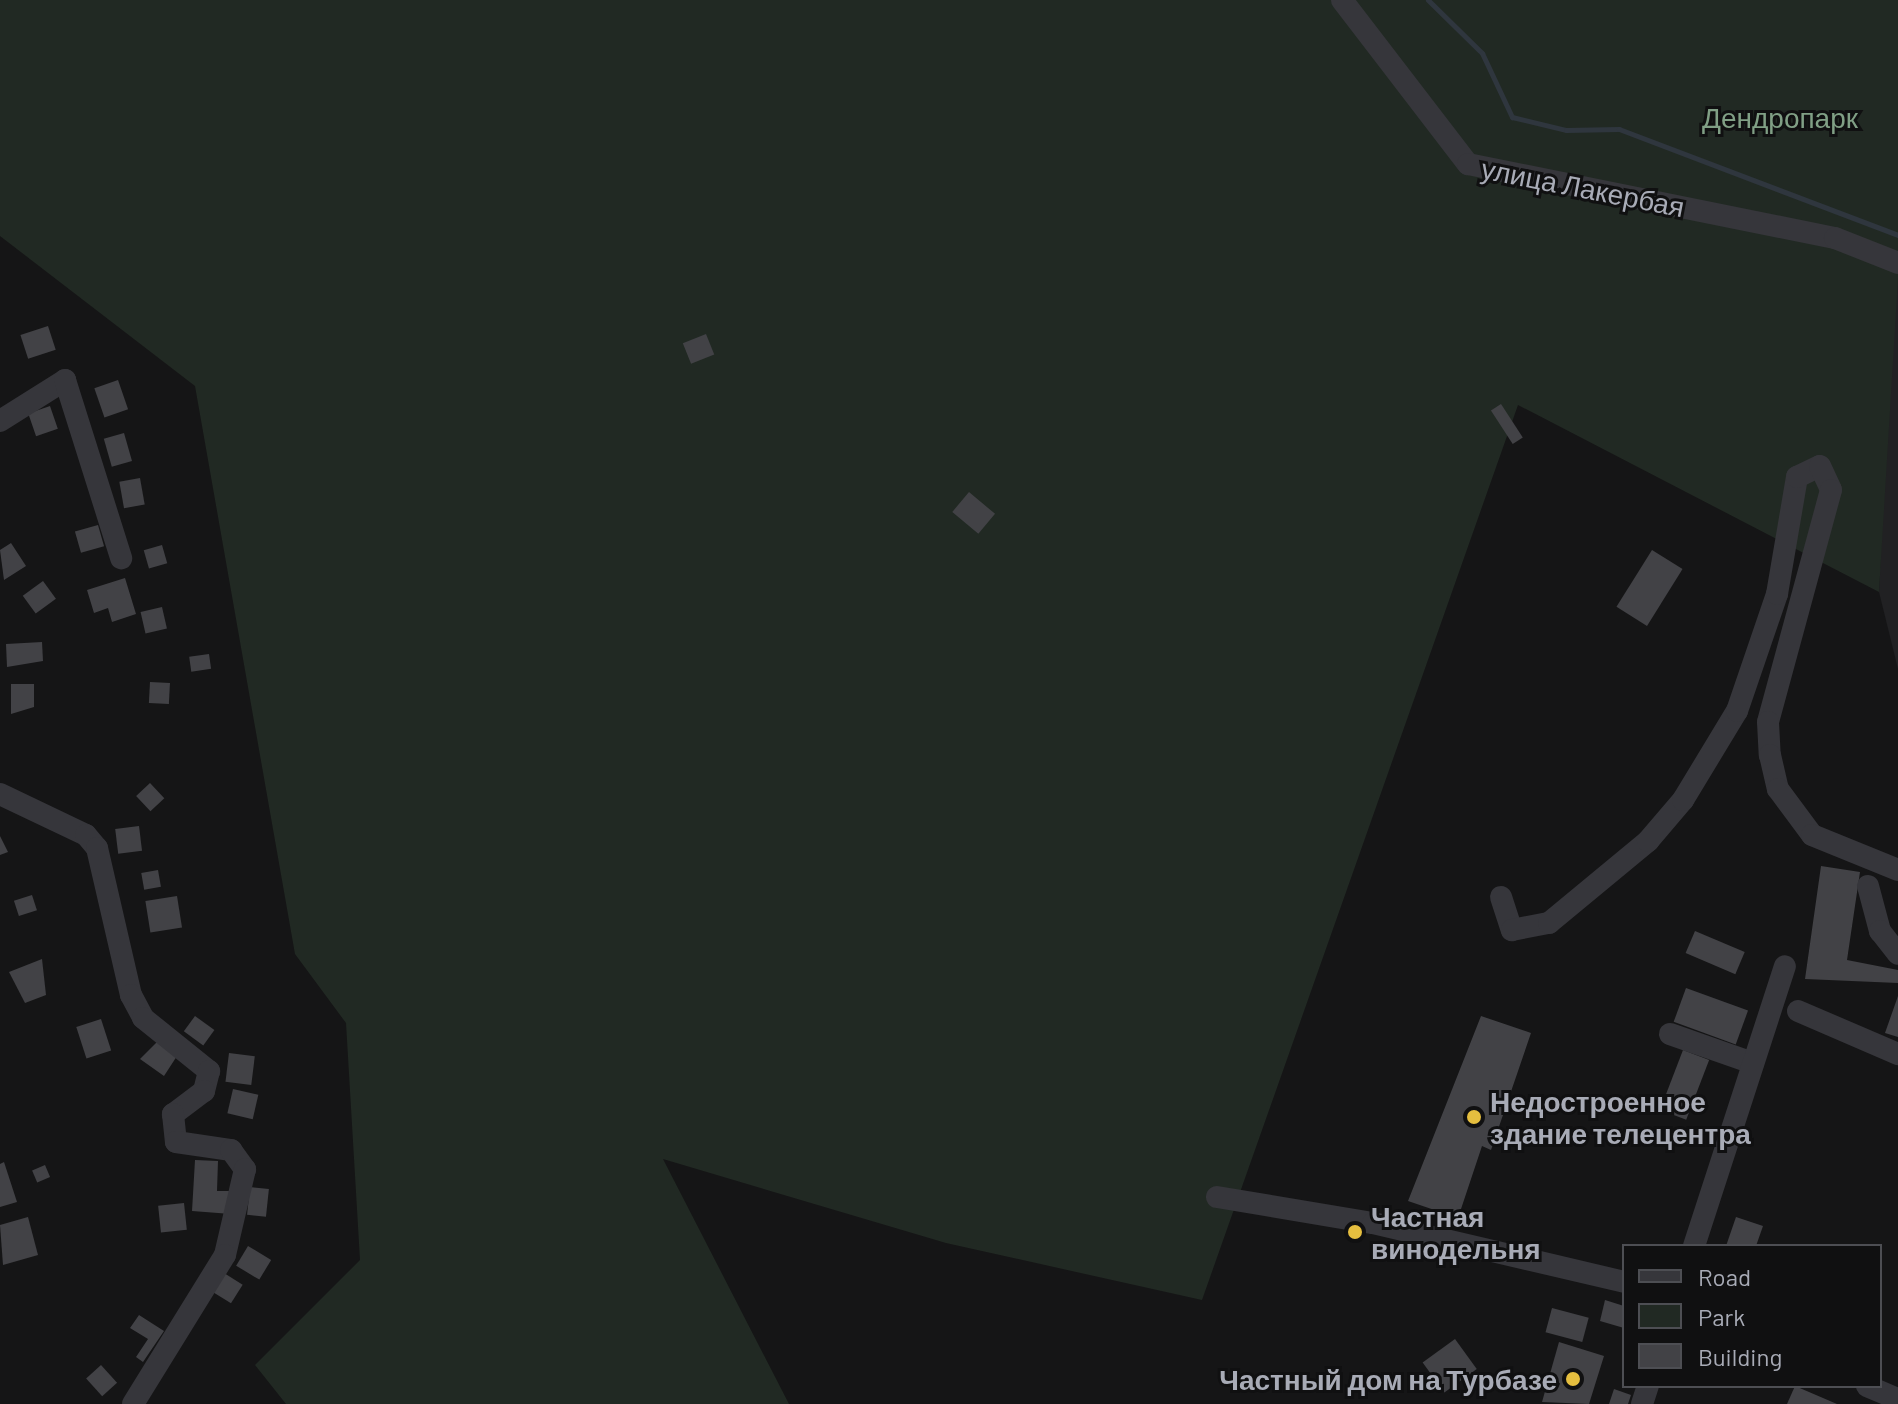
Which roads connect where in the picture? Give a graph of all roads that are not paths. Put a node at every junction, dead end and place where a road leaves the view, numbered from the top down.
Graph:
1 (1342, 0) edge
2 (1898, 263) edge
3 (0, 421) edge
4 (121, 558) dead end
5 (0, 794) edge
6 (1898, 870) edge
7 (1868, 886) dead end
8 (1501, 897) dead end
9 (1898, 954) edge
10 (1785, 966) dead end
11 (1798, 1011) dead end
12 (1670, 1034) dead end
13 (1898, 1054) edge
14 (1753, 1063) junction
15 (1217, 1197) dead end
16 (1695, 1244) edge
17 (1622, 1282) edge
18 (1872, 1388) edge
19 (1898, 1399) edge
20 (133, 1404) edge

1 - 2 street, улица Лакербая
3 - 4 street
5 - 20 street
6 - 8 street
7 - 9 street
10 - 14 street
11 - 13 street
12 - 14 street
14 - 16 street
15 - 17 street
18 - 19 street

